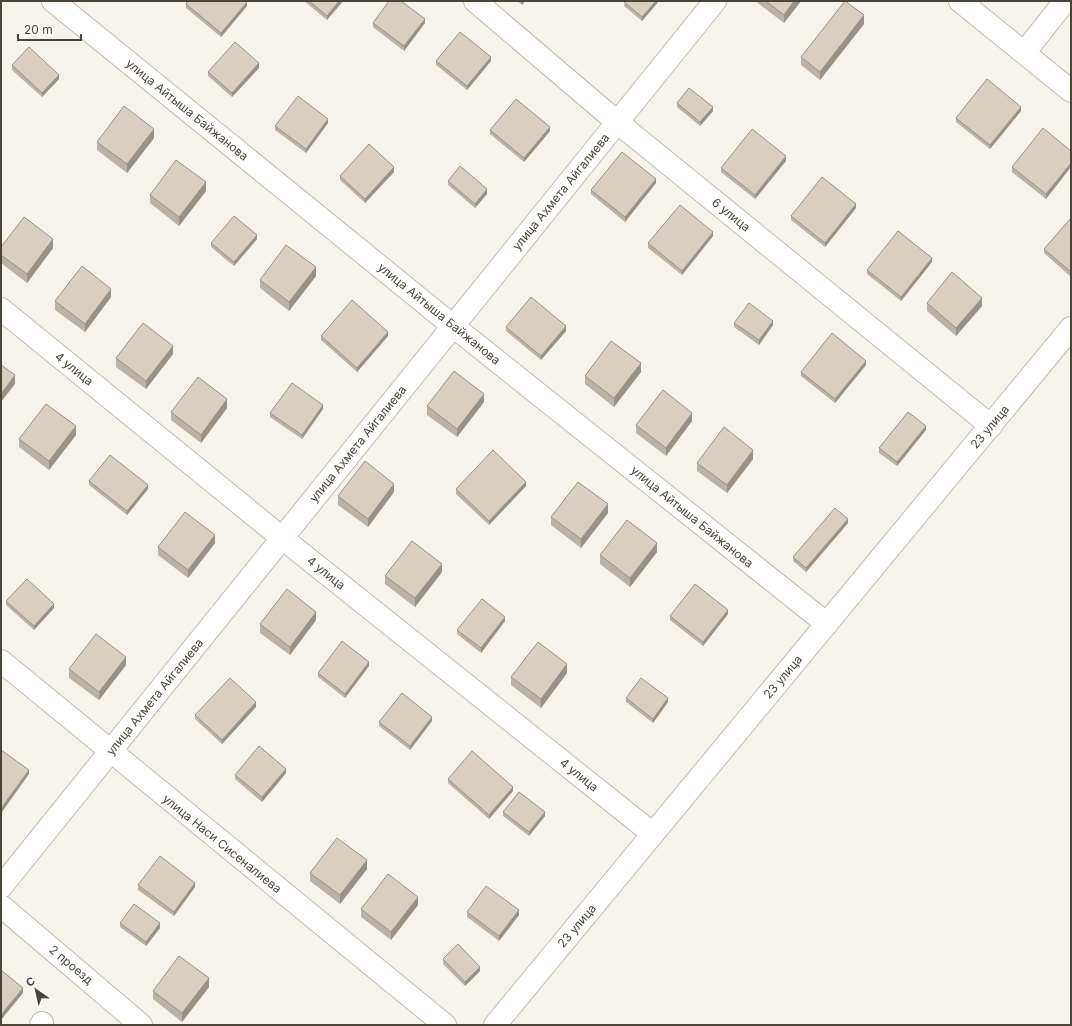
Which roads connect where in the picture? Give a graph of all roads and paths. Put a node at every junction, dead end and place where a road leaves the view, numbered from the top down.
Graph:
1 (54, 1) edge
2 (475, 1) edge
3 (715, 1) edge
4 (960, 1) edge
5 (1064, 1) edge
6 (1024, 53) junction
7 (1071, 91) edge
8 (617, 122) junction
9 (1, 309) edge
10 (453, 326) junction
11 (1071, 328) edge
12 (991, 426) junction
13 (282, 538) junction
14 (827, 624) junction
15 (1, 662) edge
16 (110, 752) junction
17 (653, 834) junction
18 (1, 887) edge
19 (1, 906) edge
20 (141, 1025) edge
21 (445, 1025) edge
22 (495, 1025) edge

1 - 10 street, улица Айтыша Байжанова
2 - 8 street, 6 улица
3 - 8 street, улица Ахмета Айгалиева
4 - 6 street
5 - 6 street
6 - 7 street
8 - 10 street, улица Ахмета Айгалиева
8 - 12 street, 6 улица
9 - 13 street, 4 улица
10 - 13 street, улица Ахмета Айгалиева
10 - 14 street, улица Айтыша Байжанова
11 - 12 street, 23 улица
12 - 14 street, 23 улица
13 - 16 street, улица Ахмета Айгалиева
13 - 17 street, 4 улица
14 - 17 street, 23 улица
15 - 16 street, улица Наси Сисеналиева
16 - 18 street, улица Ахмета Айгалиева
16 - 21 street, улица Наси Сисеналиева
17 - 22 street, 23 улица
19 - 20 street, 2 проезд

